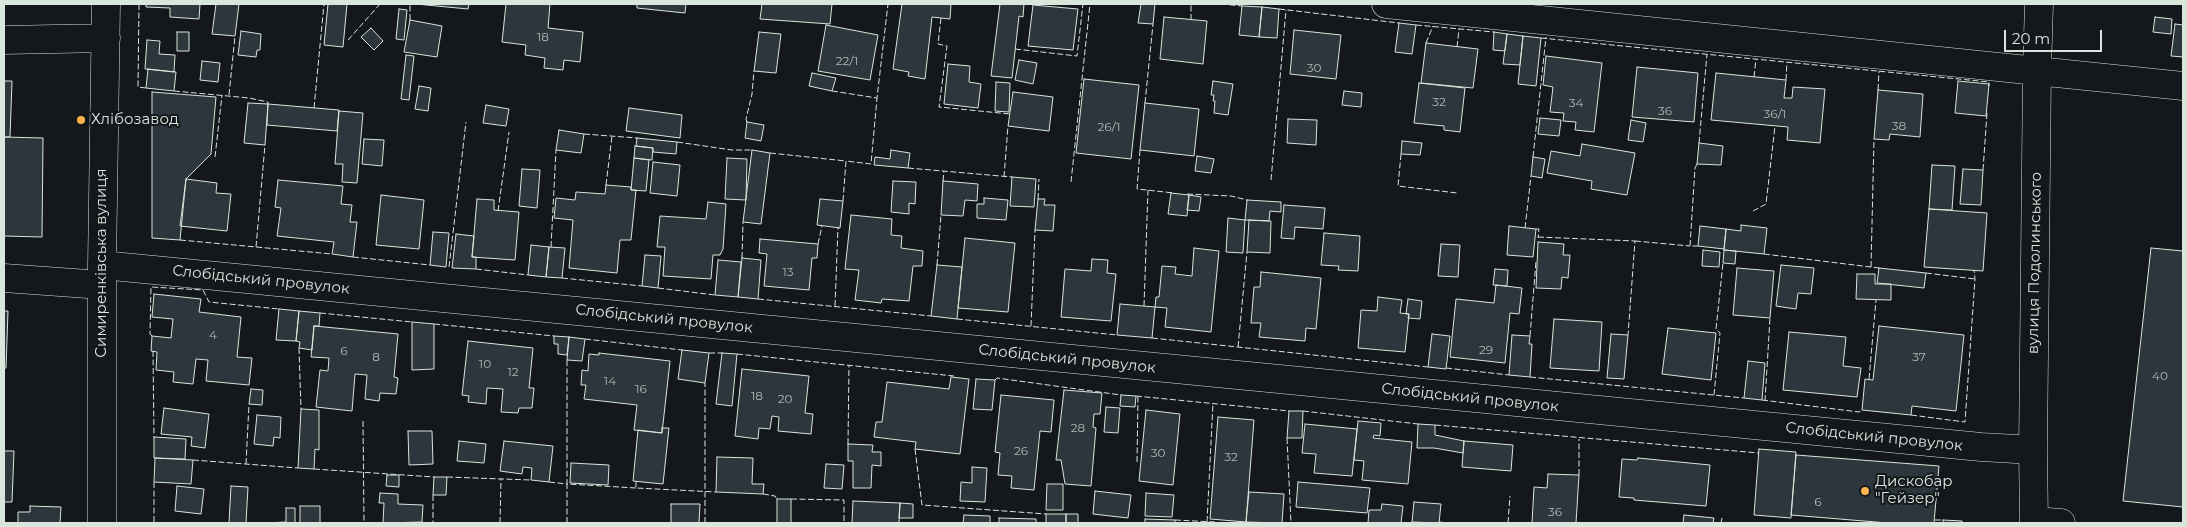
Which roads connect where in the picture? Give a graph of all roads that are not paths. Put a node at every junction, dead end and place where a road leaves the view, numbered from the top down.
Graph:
1 (106, 4) edge
2 (1386, 4) edge
3 (2039, 4) edge
4 (106, 38) junction
5 (4, 40) edge
6 (2037, 70) junction
7 (2183, 86) edge
8 (102, 275) junction
9 (4, 278) edge
10 (2033, 450) junction
11 (2034, 522) edge
12 (102, 523) edge
13 (2061, 523) edge

1 - 4 street, Симиренківська вулиця
2 - 6 street
3 - 6 street, вулиця Подолинського
4 - 5 street
4 - 8 street, Симиренківська вулиця
6 - 7 street
6 - 10 street, вулиця Подолинського
8 - 9 street, Слобідський провулок
8 - 10 street, Слобідський провулок
8 - 12 street, Симиренківська вулиця
10 - 11 street, вулиця Подолинського
11 - 13 street

